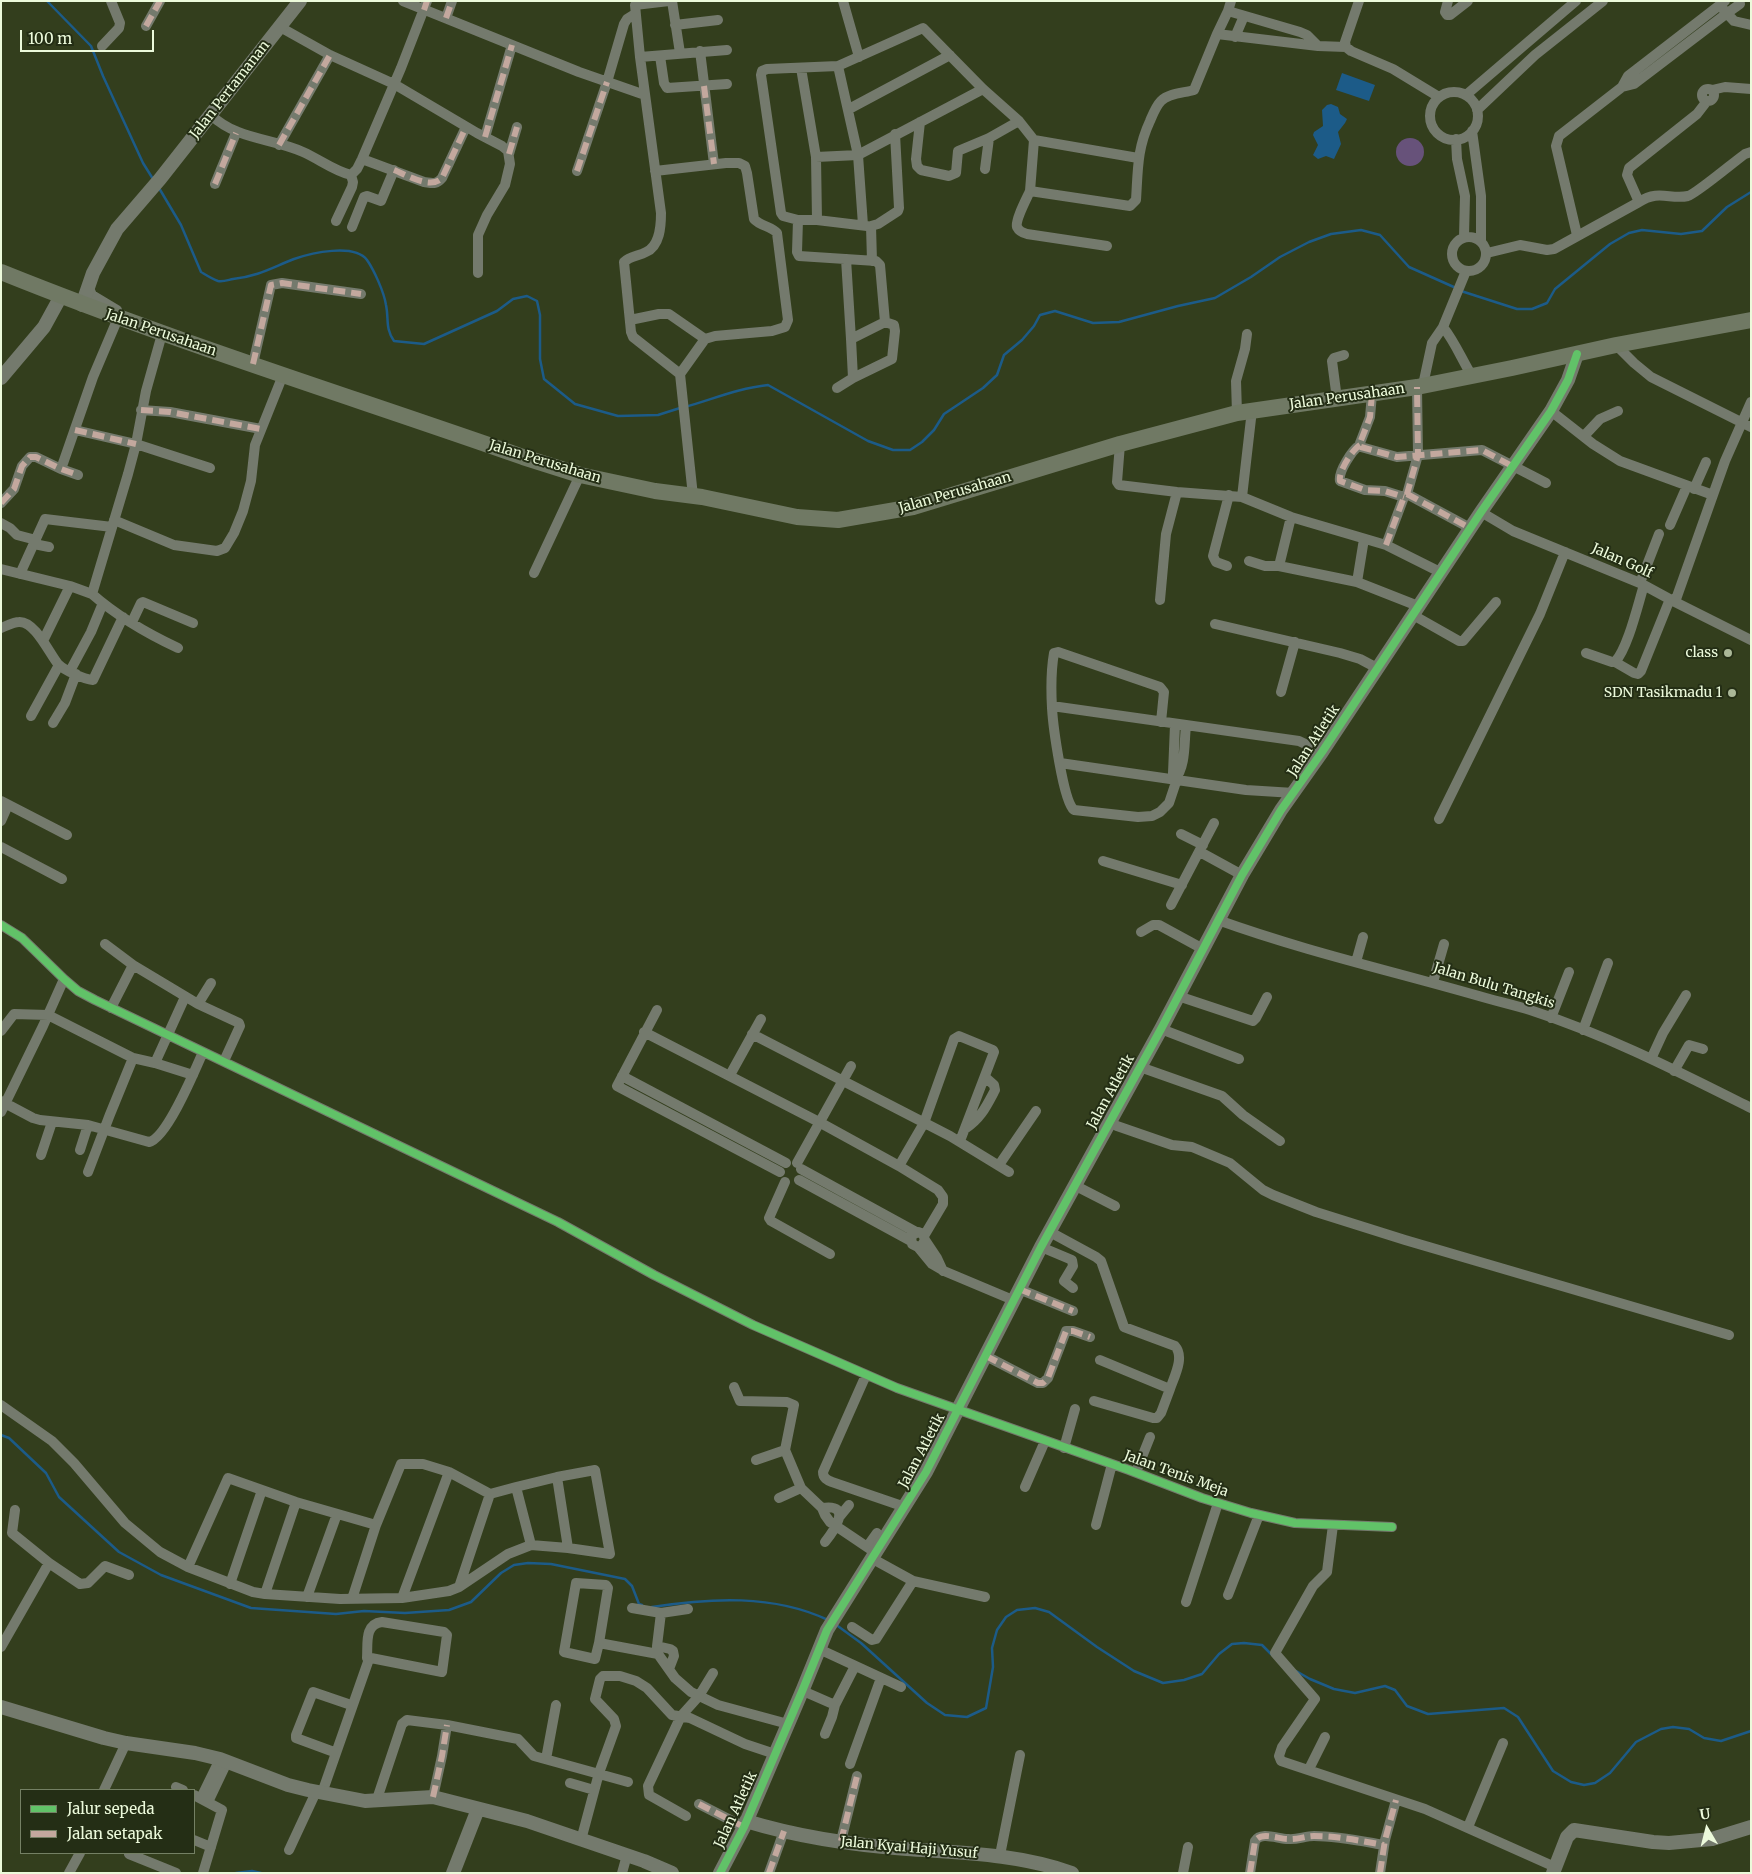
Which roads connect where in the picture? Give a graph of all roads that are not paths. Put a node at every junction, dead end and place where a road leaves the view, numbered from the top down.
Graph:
1 (111, 1) edge
2 (160, 1) edge
3 (300, 1) edge
4 (402, 1) edge
5 (452, 1) edge
6 (671, 1) edge
7 (843, 1) edge
8 (1359, 1) edge
9 (1448, 1) edge
10 (1468, 1) edge
11 (1576, 1) edge
12 (1603, 1) edge
13 (1743, 4) edge
14 (425, 6) edge
15 (1229, 6) edge
16 (1723, 7) edge
17 (636, 14) junction
18 (1244, 16) junction
19 (446, 18) junction
20 (718, 20) dead end
21 (675, 25) junction
22 (1751, 25) edge
23 (146, 26) dead end
24 (280, 27) junction
25 (1217, 34) junction
26 (1235, 37) junction
27 (512, 45) junction
28 (102, 46) dead end
29 (1318, 46) junction
30 (1346, 47) junction
31 (727, 50) dead end
32 (700, 51) junction
33 (680, 53) junction
34 (330, 55) junction
35 (660, 56) junction
36 (950, 56) junction
37 (640, 57) junction
38 (859, 57) junction
39 (838, 66) junction
40 (801, 68) junction
41 (607, 82) junction
42 (394, 84) junction
43 (727, 84) dead end
44 (704, 86) junction
45 (983, 89) junction
46 (1751, 89) edge
47 (645, 95) junction
48 (1466, 95) junction
49 (1439, 97) junction
50 (849, 109) junction
51 (1477, 110) junction
52 (211, 115) junction
53 (1019, 121) junction
54 (920, 122) junction
55 (466, 127) junction
56 (517, 128) dead end
57 (1472, 131) junction
58 (236, 132) junction
59 (895, 134) junction
60 (485, 137) junction
61 (989, 138) junction
62 (1456, 139) junction
63 (1034, 140) junction
64 (279, 144) junction
65 (1751, 152) edge
66 (509, 154) junction
67 (858, 155) junction
68 (816, 157) junction
69 (1138, 158) junction
70 (362, 159) junction
71 (714, 164) junction
72 (985, 169) dead end
73 (394, 170) junction
74 (577, 170) dead end
75 (655, 171) junction
76 (351, 175) junction
77 (215, 184) dead end
78 (1030, 191) junction
79 (1639, 202) junction
80 (336, 220) dead end
81 (798, 220) junction
82 (817, 220) junction
83 (867, 226) junction
84 (352, 227) dead end
85 (1577, 235) junction
86 (1464, 237) junction
87 (1481, 241) junction
88 (1107, 246) dead end
89 (1486, 253) junction
90 (846, 259) junction
91 (872, 261) junction
92 (1, 272) edge
93 (478, 274) dead end
94 (1464, 275) junction
95 (88, 286) junction
96 (361, 294) dead end
97 (61, 296) junction
98 (82, 305) junction
99 (122, 319) junction
100 (630, 320) junction
101 (1751, 320) edge
102 (885, 322) junction
103 (1443, 327) junction
104 (162, 334) junction
105 (1247, 334) dead end
106 (705, 339) junction
107 (851, 339) junction
108 (1616, 345) junction
109 (1577, 354) junction
110 (1344, 356) dead end
111 (253, 364) junction
112 (680, 374) junction
113 (283, 375) junction
114 (1472, 376) junction
115 (1, 378) edge
116 (853, 378) junction
117 (1420, 386) junction
118 (837, 388) dead end
119 (1372, 394) junction
120 (1337, 399) junction
121 (1751, 402) edge
122 (142, 410) junction
123 (1244, 411) junction
124 (1551, 411) junction
125 (1618, 411) dead end
126 (1746, 425) edge
127 (261, 429) junction
128 (75, 430) junction
129 (1584, 436) junction
130 (136, 444) junction
131 (1120, 444) junction
132 (1360, 445) junction
133 (1418, 455) junction
134 (1706, 462) dead end
135 (1512, 466) junction
136 (210, 468) dead end
137 (61, 469) junction
138 (78, 474) dead end
139 (580, 475) junction
140 (1546, 483) dead end
141 (1691, 487) junction
142 (1177, 492) junction
143 (1228, 495) junction
144 (1405, 495) junction
145 (1713, 495) junction
146 (693, 496) junction
147 (1242, 497) junction
148 (1, 503) edge
149 (1481, 512) junction
150 (1291, 516) junction
151 (1, 523) edge
152 (113, 524) junction
153 (1670, 525) dead end
154 (1470, 528) junction
155 (1660, 534) dead end
156 (1364, 539) junction
157 (35, 542) junction
158 (1386, 545) junction
159 (49, 547) dead end
160 (1565, 552) junction
161 (1249, 562) dead end
162 (1227, 566) dead end
163 (1279, 566) junction
164 (1, 570) edge
165 (534, 573) dead end
166 (1442, 573) junction
167 (20, 574) junction
168 (1356, 582) junction
169 (1642, 584) junction
170 (70, 586) junction
171 (92, 594) junction
172 (1160, 600) dead end
173 (1672, 601) junction
174 (1496, 602) dead end
175 (103, 603) junction
176 (1415, 611) junction
177 (127, 620) junction
178 (193, 623) dead end
179 (1216, 624) dead end
180 (1, 628) edge
181 (1751, 640) edge
182 (43, 641) junction
183 (1295, 642) junction
184 (178, 648) dead end
185 (1586, 653) dead end
186 (1615, 662) junction
187 (59, 665) junction
188 (1377, 668) junction
189 (73, 672) junction
190 (1282, 692) dead end
191 (1052, 706) junction
192 (31, 716) dead end
193 (1161, 722) junction
194 (53, 723) dead end
195 (1180, 726) junction
196 (1322, 752) junction
197 (1060, 763) junction
198 (1175, 780) junction
199 (1294, 793) junction
200 (5, 803) edge
201 (1439, 819) dead end
202 (1, 821) edge
203 (1214, 823) dead end
204 (1181, 834) dead end
205 (68, 835) dead end
206 (1, 848) edge
207 (1202, 848) junction
208 (1103, 861) dead end
209 (1242, 875) junction
210 (62, 879) dead end
211 (1182, 886) junction
212 (1171, 905) dead end
213 (1218, 920) junction
214 (1, 925) edge
215 (1141, 932) dead end
216 (1362, 937) dead end
217 (105, 944) dead end
218 (1444, 944) dead end
219 (1203, 949) junction
220 (1356, 962) junction
221 (1608, 962) dead end
222 (133, 965) junction
223 (1569, 972) dead end
224 (64, 979) junction
225 (1433, 982) junction
226 (211, 983) dead end
227 (1686, 995) dead end
228 (1178, 996) junction
229 (185, 997) junction
230 (1267, 997) dead end
231 (198, 1004) junction
232 (111, 1008) junction
233 (657, 1010) dead end
234 (48, 1015) junction
235 (1551, 1018) junction
236 (761, 1019) dead end
237 (1161, 1028) junction
238 (1583, 1030) junction
239 (1, 1031) edge
240 (644, 1032) junction
241 (752, 1034) junction
242 (169, 1035) junction
243 (1702, 1049) dead end
244 (203, 1052) junction
245 (133, 1058) junction
246 (1239, 1059) dead end
247 (1651, 1059) junction
248 (224, 1061) junction
249 (155, 1063) junction
250 (851, 1066) dead end
251 (1140, 1067) junction
252 (1674, 1071) junction
253 (192, 1075) junction
254 (730, 1075) junction
255 (622, 1076) junction
256 (842, 1081) junction
257 (3, 1105) edge
258 (1751, 1108) edge
259 (1036, 1111) dead end
260 (706, 1120) junction
261 (52, 1122) junction
262 (819, 1122) junction
263 (1109, 1122) junction
264 (924, 1123) junction
265 (88, 1125) junction
266 (103, 1129) junction
267 (700, 1130) junction
268 (960, 1141) junction
269 (1280, 1141) dead end
270 (80, 1150) dead end
271 (41, 1155) dead end
272 (999, 1165) junction
273 (799, 1166) junction
274 (899, 1166) junction
275 (783, 1167) junction
276 (88, 1172) dead end
277 (1009, 1172) dead end
278 (799, 1180) junction
279 (785, 1182) junction
280 (1074, 1185) junction
281 (1115, 1206) dead end
282 (1050, 1232) junction
283 (919, 1239) junction
284 (1042, 1246) junction
285 (830, 1254) dead end
286 (1073, 1288) dead end
287 (1016, 1294) junction
288 (1074, 1310) dead end
289 (1729, 1335) dead end
290 (1090, 1338) dead end
291 (986, 1356) junction
292 (1100, 1360) dead end
293 (866, 1375) junction
294 (734, 1387) dead end
295 (1170, 1389) junction
296 (1094, 1401) dead end
297 (1, 1405) edge
298 (1075, 1409) dead end
299 (958, 1410) junction
300 (1150, 1437) dead end
301 (1045, 1441) junction
302 (1064, 1448) junction
303 (785, 1450) junction
304 (756, 1460) dead end
305 (1112, 1464) junction
306 (449, 1472) junction
307 (1136, 1472) junction
308 (557, 1477) junction
309 (516, 1487) junction
310 (1025, 1487) dead end
311 (801, 1488) junction
312 (262, 1490) junction
313 (490, 1494) junction
314 (779, 1498) dead end
315 (296, 1502) junction
316 (1218, 1503) junction
317 (849, 1505) dead end
318 (904, 1507) junction
319 (15, 1510) dead end
320 (338, 1514) junction
321 (1259, 1515) junction
322 (838, 1521) junction
323 (376, 1525) junction
324 (1096, 1525) dead end
325 (1333, 1525) junction
326 (1392, 1527) dead end
327 (877, 1533) dead end
328 (825, 1542) dead end
329 (531, 1545) junction
330 (568, 1548) junction
331 (872, 1553) junction
332 (49, 1563) junction
333 (188, 1567) junction
334 (129, 1576) dead end
335 (913, 1581) junction
336 (230, 1584) junction
337 (459, 1588) junction
338 (265, 1594) junction
339 (1228, 1595) dead end
340 (307, 1597) junction
341 (985, 1597) dead end
342 (402, 1598) junction
343 (352, 1599) junction
344 (1186, 1602) dead end
345 (632, 1608) dead end
346 (688, 1609) dead end
347 (661, 1612) junction
348 (852, 1627) dead end
349 (600, 1643) junction
350 (1, 1647) edge
351 (819, 1649) junction
352 (658, 1650) junction
353 (369, 1658) junction
354 (854, 1666) junction
355 (713, 1673) dead end
356 (881, 1678) junction
357 (902, 1687) dead end
358 (803, 1691) junction
359 (699, 1696) junction
360 (350, 1705) junction
361 (556, 1705) dead end
362 (835, 1705) junction
363 (1, 1707) edge
364 (681, 1716) junction
365 (788, 1724) junction
366 (447, 1725) junction
367 (825, 1734) dead end
368 (1324, 1737) dead end
369 (126, 1743) junction
370 (1503, 1743) dead end
371 (334, 1752) junction
372 (776, 1754) junction
373 (1020, 1755) dead end
374 (546, 1759) junction
375 (224, 1761) junction
376 (850, 1764) dead end
377 (1309, 1769) junction
378 (599, 1773) junction
379 (857, 1776) dead end
380 (628, 1782) dead end
381 (570, 1783) dead end
382 (104, 1789) edge
383 (594, 1790) junction
384 (319, 1792) junction
385 (433, 1797) junction
386 (201, 1798) edge
387 (1396, 1800) junction
388 (376, 1802) junction
389 (700, 1804) dead end
390 (478, 1809) junction
391 (686, 1816) dead end
392 (745, 1824) junction
393 (1468, 1827) junction
394 (1751, 1827) edge
395 (784, 1831) junction
396 (195, 1840) edge
397 (581, 1840) junction
398 (841, 1842) junction
399 (1384, 1845) junction
400 (211, 1847) junction
401 (1188, 1847) dead end
402 (289, 1850) dead end
403 (79, 1854) edge
404 (129, 1854) dead end
405 (627, 1855) junction
406 (1000, 1855) junction
407 (1554, 1870) edge
408 (666, 1872) edge
409 (69, 1873) edge
410 (176, 1873) edge
411 (202, 1873) edge
412 (453, 1873) edge
413 (622, 1873) edge
414 (720, 1873) edge
415 (769, 1873) edge
416 (1072, 1873) edge
417 (1183, 1873) edge
418 (1250, 1873) edge
419 (1380, 1873) edge

1 - 28 street
2 - 23 street
3 - 24 street, Jalan Pertamanan
4 - 14 street
5 - 19 street
6 - 17 street
6 - 21 street
7 - 38 street
8 - 30 street
9 - 10 street
11 - 48 street
12 - 51 street
13 - 16 street
14 - 19 street
14 - 42 street
15 - 18 street
15 - 25 street
16 - 22 street
16 - 85 street
17 - 37 street
17 - 41 street
18 - 26 street
18 - 29 street
19 - 27 street
20 - 21 street
21 - 33 street
24 - 34 street
24 - 52 street, Jalan Pertamanan
25 - 26 street
25 - 69 street
26 - 29 street
27 - 41 street
27 - 60 street
29 - 30 street
30 - 49 street
31 - 32 street
32 - 33 street
32 - 44 street
33 - 35 street
34 - 42 street
34 - 64 street
35 - 37 street
35 - 44 street
36 - 38 street
36 - 45 street
36 - 50 street
37 - 47 street
38 - 39 street
39 - 40 street
39 - 50 street
40 - 68 street
40 - 81 street
41 - 47 street
41 - 74 street
42 - 55 street
42 - 70 street
43 - 44 street
44 - 71 street
45 - 53 street
45 - 54 street
46 - 79 street
47 - 75 street
48 - 49 street
48 - 51 street
49 - 62 street
50 - 67 street
51 - 57 street
52 - 58 street
52 - 95 street, Jalan Pertamanan
53 - 61 street
53 - 63 street
54 - 59 street
54 - 61 street
55 - 60 street
55 - 73 street
56 - 66 street
57 - 62 street
57 - 87 street
58 - 64 street
58 - 77 street
59 - 67 street
59 - 83 street
60 - 66 street
61 - 72 street
62 - 86 street
63 - 69 street
63 - 78 street
64 - 76 street
65 - 79 street
66 - 93 street
67 - 68 street
67 - 83 street
68 - 82 street
69 - 78 street
70 - 73 street
70 - 76 street
71 - 75 street
71 - 106 street
73 - 84 street
75 - 100 street
76 - 80 street
78 - 88 street
79 - 85 street
81 - 82 street
81 - 90 street
82 - 83 street
83 - 91 street
85 - 89 street
86 - 87 street
86 - 94 street
87 - 89 street
89 - 94 street
90 - 91 street
90 - 107 street
91 - 102 street
92 - 97 main road, Jalan Perusahaan
94 - 103 street
95 - 98 street, Jalan Pertamanan
95 - 99 street
96 - 111 street
97 - 98 main road, Jalan Perusahaan
97 - 115 street
98 - 99 main road, Jalan Perusahaan
99 - 104 main road, Jalan Perusahaan
99 - 128 street
100 - 106 street
100 - 112 street
101 - 108 main road, Jalan Perusahaan
102 - 107 street
102 - 116 street
103 - 114 street
103 - 117 street
104 - 111 main road, Jalan Perusahaan
104 - 122 street
105 - 123 street
106 - 112 street
107 - 116 street
108 - 109 main road, Jalan Perusahaan
108 - 126 street
109 - 114 main road, Jalan Perusahaan
109 - 124 street, Jalan Atletik
110 - 120 street
111 - 113 main road, Jalan Perusahaan
112 - 146 street
113 - 127 street
113 - 139 main road, Jalan Perusahaan
114 - 117 main road, Jalan Perusahaan
116 - 118 street
117 - 119 main road, Jalan Perusahaan
117 - 133 street
119 - 120 main road, Jalan Perusahaan
119 - 132 street
120 - 123 main road, Jalan Perusahaan
121 - 126 street
122 - 127 street
122 - 130 street
123 - 131 main road, Jalan Perusahaan
123 - 147 street
124 - 129 street
124 - 135 street, Jalan Atletik
125 - 129 street
126 - 145 street
127 - 152 street
128 - 130 street
128 - 137 street
129 - 141 street
130 - 136 street
130 - 152 street
131 - 142 street
131 - 146 main road, Jalan Perusahaan
132 - 133 street
132 - 144 street
133 - 135 street
133 - 144 street
134 - 141 street
135 - 140 street
135 - 149 street, Jalan Atletik
137 - 138 street
137 - 148 street
139 - 146 main road, Jalan Perusahaan
139 - 165 street
141 - 145 street
141 - 153 street
142 - 143 street
142 - 172 street
143 - 147 street
143 - 162 street
144 - 154 street
144 - 158 street
145 - 173 street
147 - 150 street
149 - 154 street, Jalan Atletik
149 - 160 street, Jalan Golf
150 - 156 street
150 - 163 street
151 - 157 street
152 - 157 street
152 - 171 street
154 - 166 street, Jalan Atletik
155 - 169 street
156 - 158 street
156 - 168 street
157 - 159 street
157 - 167 street
158 - 166 street
160 - 169 street, Jalan Golf
160 - 201 street
161 - 163 street
163 - 168 street
164 - 167 street
166 - 176 street, Jalan Atletik
167 - 170 street
168 - 176 street
169 - 173 street, Jalan Golf
169 - 186 street
170 - 171 street
170 - 182 street
171 - 175 street
173 - 181 street, Jalan Golf
173 - 186 street
174 - 176 street
175 - 177 street
175 - 189 street
176 - 188 street, Jalan Atletik
177 - 178 street
177 - 184 street
177 - 189 street
179 - 183 street
180 - 182 street
182 - 187 street
183 - 188 street
183 - 190 street
185 - 186 street
187 - 189 street
187 - 192 street
188 - 196 street, Jalan Atletik
189 - 194 street
191 - 193 street
191 - 193 street
191 - 197 street
193 - 195 street
195 - 196 street
195 - 198 street
196 - 199 street, Jalan Atletik
197 - 198 street
197 - 198 street
198 - 199 street
199 - 209 street, Jalan Atletik
200 - 202 street
200 - 205 street
203 - 207 street
204 - 207 street
206 - 210 street
207 - 209 street
207 - 211 street
208 - 211 street
209 - 213 street, Jalan Atletik
211 - 212 street
213 - 219 street, Jalan Atletik
213 - 220 street, Jalan Bulu Tangkis
214 - 224 street, Jalan Tenis Meja
215 - 219 street
216 - 220 street
217 - 222 street
218 - 225 street
219 - 228 street, Jalan Atletik
220 - 225 street, Jalan Bulu Tangkis
221 - 238 street
222 - 229 street
222 - 232 street
223 - 235 street
224 - 232 street, Jalan Tenis Meja
224 - 234 street
225 - 235 street, Jalan Bulu Tangkis
226 - 231 street
227 - 247 street
228 - 230 street
228 - 237 street, Jalan Atletik
229 - 231 street
229 - 242 street
231 - 248 street
232 - 242 street, Jalan Tenis Meja
233 - 240 street
234 - 239 street
234 - 245 street
234 - 257 street
235 - 238 street, Jalan Bulu Tangkis
236 - 241 street
237 - 246 street
237 - 251 street, Jalan Atletik
238 - 247 street, Jalan Bulu Tangkis
240 - 254 street
240 - 255 street
241 - 254 street
241 - 256 street
242 - 244 street, Jalan Tenis Meja
242 - 249 street
243 - 252 street
244 - 248 street, Jalan Tenis Meja
244 - 253 street
245 - 249 street
245 - 266 street
247 - 252 street, Jalan Bulu Tangkis
248 - 293 street, Jalan Tenis Meja
249 - 253 street
250 - 256 street
251 - 263 street, Jalan Atletik
251 - 269 street
252 - 258 street, Jalan Bulu Tangkis
253 - 266 street
254 - 262 street
255 - 260 street
255 - 267 street
256 - 262 street
256 - 264 street
257 - 261 street
259 - 272 street
260 - 267 street
260 - 275 street
261 - 265 street
261 - 271 street
262 - 273 street
262 - 274 street
263 - 280 street, Jalan Atletik
263 - 289 street
264 - 268 street
264 - 268 street
264 - 274 street
265 - 266 street
265 - 270 street
266 - 276 street
267 - 275 street
268 - 272 street
272 - 277 street
273 - 275 street
273 - 278 street
273 - 283 street
274 - 283 street
275 - 279 street
278 - 279 street
278 - 283 street
279 - 285 street
280 - 281 street
280 - 282 street, Jalan Atletik
282 - 284 street, Jalan Atletik
282 - 295 street
283 - 287 street
284 - 286 street
284 - 287 street, Jalan Atletik
287 - 288 street
287 - 291 street, Jalan Atletik
290 - 291 street
291 - 299 street, Jalan Atletik
292 - 295 street
293 - 299 street, Jalan Tenis Meja
293 - 318 street
294 - 303 street
295 - 296 street
297 - 333 street
298 - 302 street
299 - 301 street, Jalan Tenis Meja
299 - 318 street, Jalan Atletik
300 - 307 street
301 - 302 street, Jalan Tenis Meja
301 - 310 street
302 - 305 street, Jalan Tenis Meja
303 - 304 street
303 - 311 street
305 - 307 street, Jalan Tenis Meja
305 - 324 street
306 - 313 street
306 - 323 street
306 - 342 street
307 - 316 street, Jalan Tenis Meja
308 - 309 street
308 - 330 street
308 - 330 street
309 - 313 street
309 - 329 street
311 - 314 street
311 - 322 street
312 - 315 street
312 - 333 street
312 - 336 street
313 - 337 street
315 - 320 street
315 - 338 street
316 - 321 street, Jalan Tenis Meja
316 - 344 street
317 - 322 street
318 - 331 street, Jalan Atletik
319 - 332 street
320 - 323 street
320 - 340 street
321 - 325 street, Jalan Tenis Meja
321 - 339 street
322 - 328 street
322 - 331 street
323 - 343 street
325 - 326 street, Jalan Tenis Meja
325 - 377 street
327 - 331 street
329 - 330 street
329 - 337 street
331 - 335 street
331 - 351 street, Jalan Atletik
332 - 334 street
332 - 350 street
333 - 336 street
335 - 341 street
335 - 348 street
336 - 338 street
337 - 342 street
338 - 340 street
340 - 343 street
342 - 343 street
345 - 347 street
346 - 347 street
347 - 352 street
349 - 349 street
349 - 352 street
351 - 354 street
351 - 358 street, Jalan Atletik
352 - 359 street
353 - 353 street
353 - 360 street
353 - 384 street
354 - 356 street
354 - 362 street
355 - 359 street
356 - 357 street
356 - 376 street
358 - 362 street
358 - 365 street, Jalan Atletik
359 - 364 street
359 - 365 street
360 - 371 street
360 - 371 street
361 - 374 street
362 - 367 street
363 - 369 street
364 - 372 street
364 - 378 street
364 - 391 street
365 - 372 street, Jalan Atletik
366 - 374 street
366 - 385 street
366 - 388 street
368 - 377 street
369 - 375 street
369 - 382 street
370 - 393 street
371 - 384 street
372 - 392 street, Jalan Atletik
373 - 406 street
374 - 378 street
375 - 384 street
375 - 386 street
377 - 387 street
378 - 380 street
378 - 383 street
379 - 398 street
381 - 383 street
383 - 397 street
384 - 388 street
384 - 402 street
385 - 388 street
385 - 390 street
386 - 400 street
387 - 393 street
387 - 399 street
389 - 392 street
390 - 397 street
390 - 412 street
392 - 395 street, Jalan Kyai Haji Yusuf
392 - 414 street, Jalan Atletik
393 - 407 street
394 - 407 street
395 - 398 street, Jalan Kyai Haji Yusuf
395 - 415 street
396 - 400 street
397 - 405 street
398 - 406 street, Jalan Kyai Haji Yusuf
399 - 418 street
399 - 419 street
400 - 411 street
401 - 417 street
403 - 409 street
404 - 410 street
405 - 408 street
405 - 413 street
406 - 416 street, Jalan Kyai Haji Yusuf

